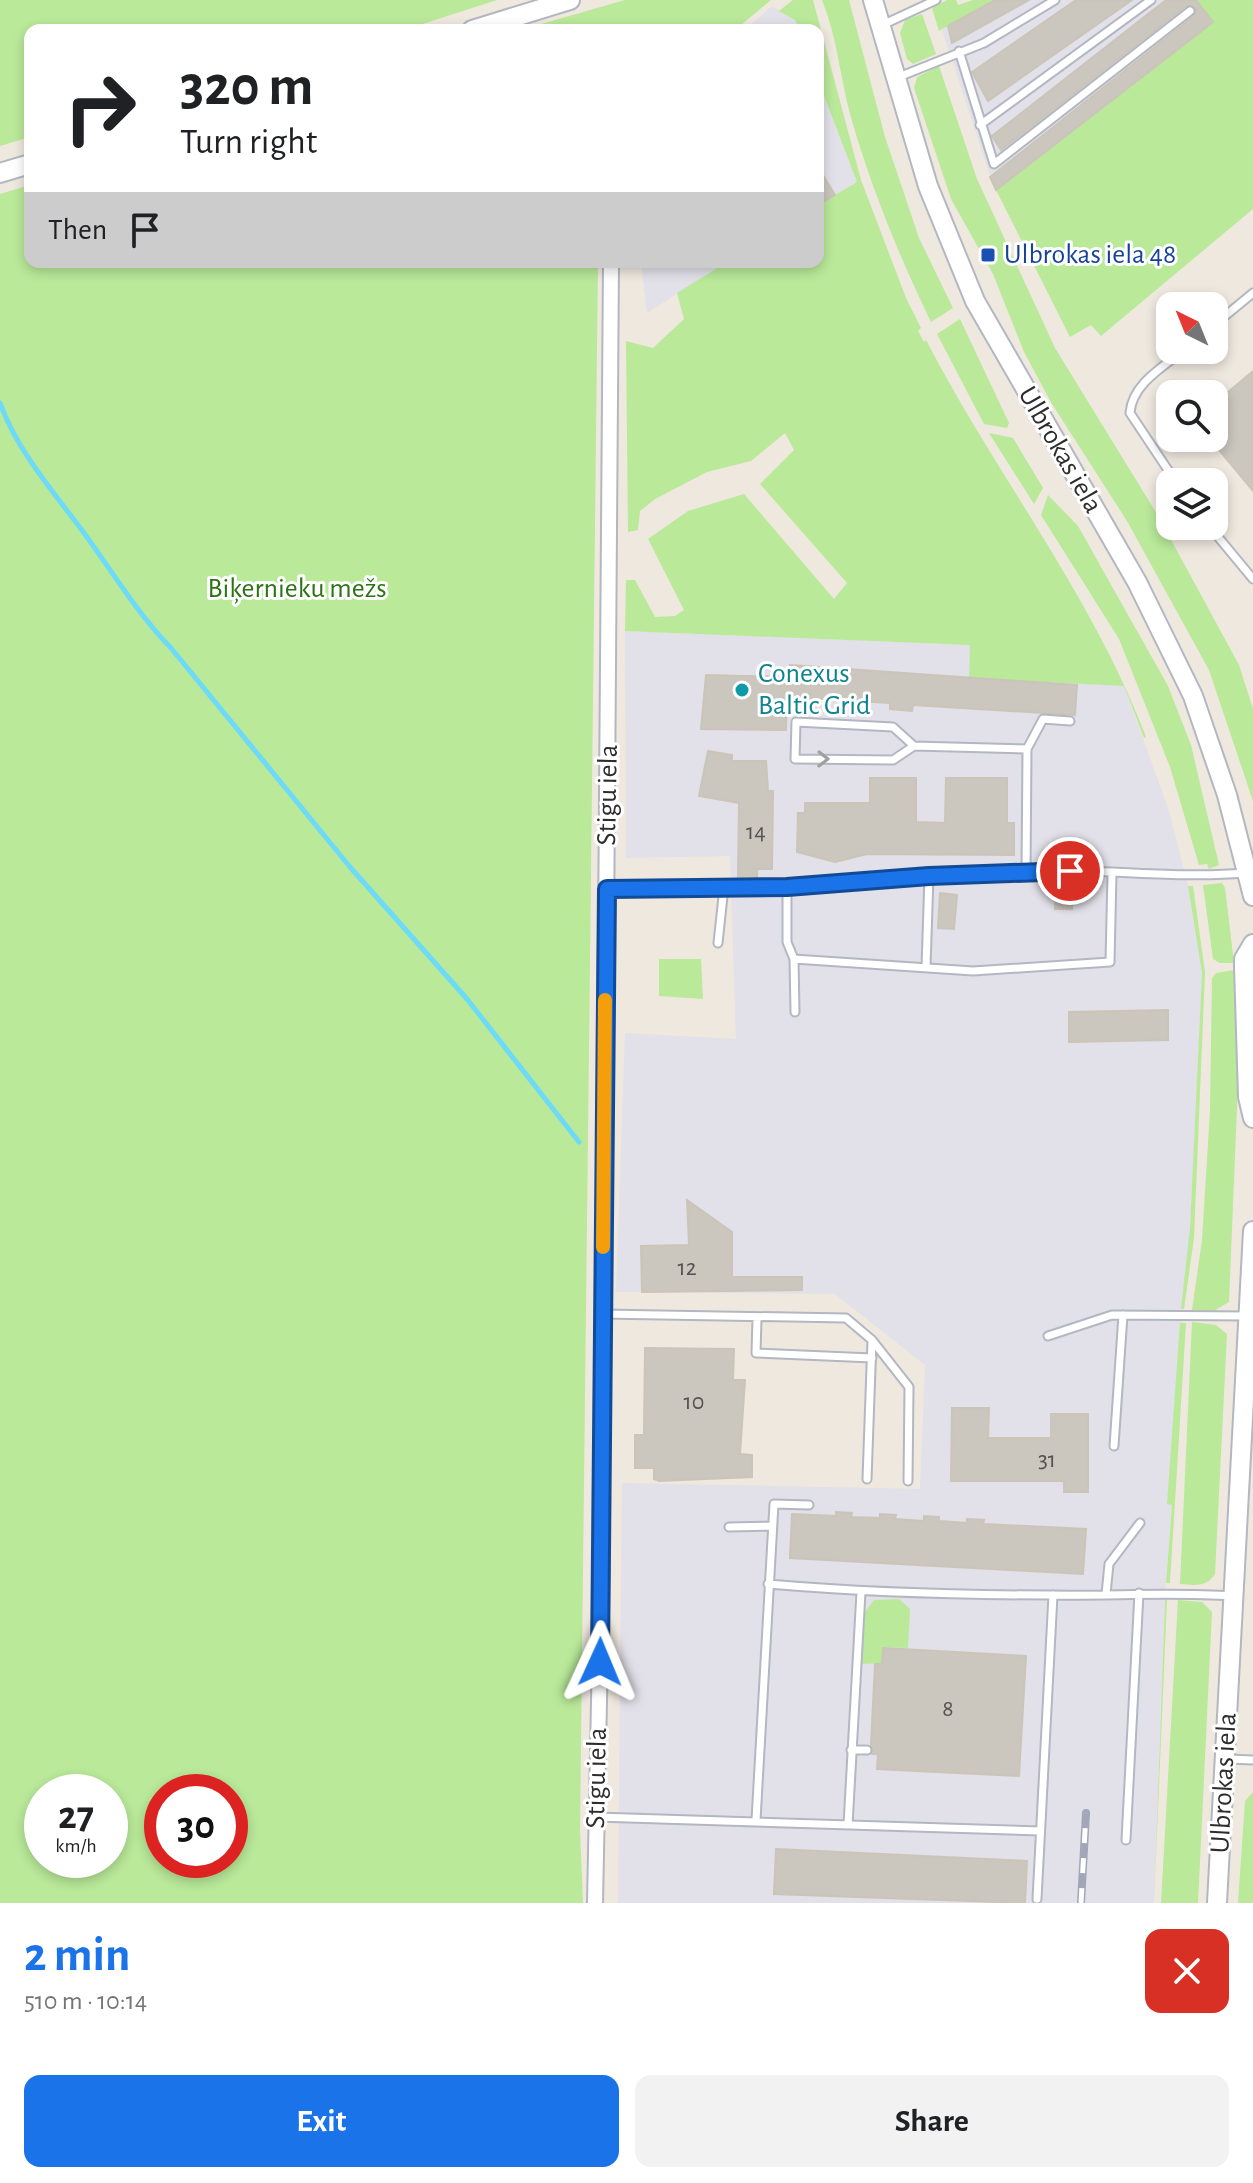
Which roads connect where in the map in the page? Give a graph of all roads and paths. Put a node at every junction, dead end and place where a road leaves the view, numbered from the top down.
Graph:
1 (570, 0) edge
2 (873, 0) edge
3 (936, 0) edge
4 (1055, 0) edge
5 (1151, 0) edge
6 (1190, 11) dead end
7 (492, 24) edge
8 (880, 26) junction
9 (959, 51) junction
10 (894, 79) junction
11 (980, 125) junction
12 (24, 166) edge
13 (0, 173) edge
14 (611, 268) edge
15 (1253, 293) edge
16 (1228, 314) edge
17 (1167, 364) edge
18 (1167, 468) edge
19 (1221, 540) edge
20 (1253, 579) edge
21 (1070, 721) dead end
22 (914, 746) junction
23 (1027, 749) junction
24 (1026, 873) junction
25 (1112, 873) junction
26 (1249, 873) junction
27 (929, 876) junction
28 (724, 887) junction
29 (787, 887) junction
30 (607, 889) junction
31 (1253, 896) edge
32 (718, 943) dead end
33 (1253, 944) edge
34 (794, 959) junction
35 (926, 967) junction
36 (795, 1012) dead end
37 (1253, 1118) edge
38 (1253, 1231) edge
39 (602, 1314) junction
40 (1123, 1315) junction
41 (1250, 1317) junction
42 (757, 1319) junction
43 (1048, 1336) dead end
44 (872, 1340) junction
45 (872, 1358) junction
46 (1249, 1405) edge
47 (1114, 1446) dead end
48 (867, 1479) dead end
49 (908, 1481) dead end
50 (809, 1505) dead end
51 (1140, 1523) dead end
52 (772, 1526) junction
53 (729, 1527) dead end
54 (768, 1584) junction
55 (861, 1592) junction
56 (1139, 1593) junction
57 (1106, 1594) junction
58 (1053, 1595) junction
59 (1235, 1597) junction
60 (851, 1750) junction
61 (867, 1750) dead end
62 (1226, 1759) junction
63 (1253, 1760) edge
64 (596, 1817) junction
65 (756, 1820) junction
66 (848, 1825) junction
67 (1040, 1831) junction
68 (1126, 1840) dead end
69 (1037, 1899) dead end
70 (595, 1903) edge
71 (1217, 1903) edge

1 - 7 main road
2 - 8 main road, Ulbrokas iela
3 - 8 lane
4 - 9 lane
5 - 11 lane
6 - 11 lane
8 - 10 main road, Ulbrokas iela
9 - 10 lane
9 - 11 lane
10 - 26 main road, Ulbrokas iela
12 - 13 main road
14 - 30 street, Stigu iela
15 - 16 lane
17 - 18 lane
19 - 20 lane
21 - 23 lane
22 -> 22 lane
22 - 23 lane
23 - 24 lane
24 - 25 lane
24 - 27 lane
25 - 26 lane
25 - 35 lane
26 - 31 main road, Ulbrokas iela
27 - 29 lane
27 - 35 lane
28 - 29 lane
28 - 30 lane
28 - 32 lane
29 - 34 lane
30 - 39 street, Stigu iela
33 - 37 main road
34 - 35 lane
34 - 36 lane
38 - 41 main road, Ulbrokas iela
39 - 42 lane
39 - 64 street, Stigu iela
40 - 41 lane
40 - 43 lane
40 - 47 lane
41 - 46 main road, Ulbrokas iela
42 - 44 lane
42 - 45 lane
44 - 45 lane
44 - 49 lane
45 - 48 lane
46 - 59 main road, Ulbrokas iela
50 - 52 lane
51 - 57 lane
52 - 53 lane
52 - 54 lane
54 - 55 lane
54 - 65 lane
55 - 58 lane
55 - 60 lane
56 - 57 lane
56 - 59 lane
56 - 68 lane
57 - 58 lane
58 - 67 lane
59 - 62 main road, Ulbrokas iela
60 - 61 lane
60 - 66 lane
62 - 63 lane
62 - 71 main road, Ulbrokas iela
64 - 65 lane
64 - 70 street, Stigu iela
65 - 66 lane
66 - 67 lane
67 - 69 lane

